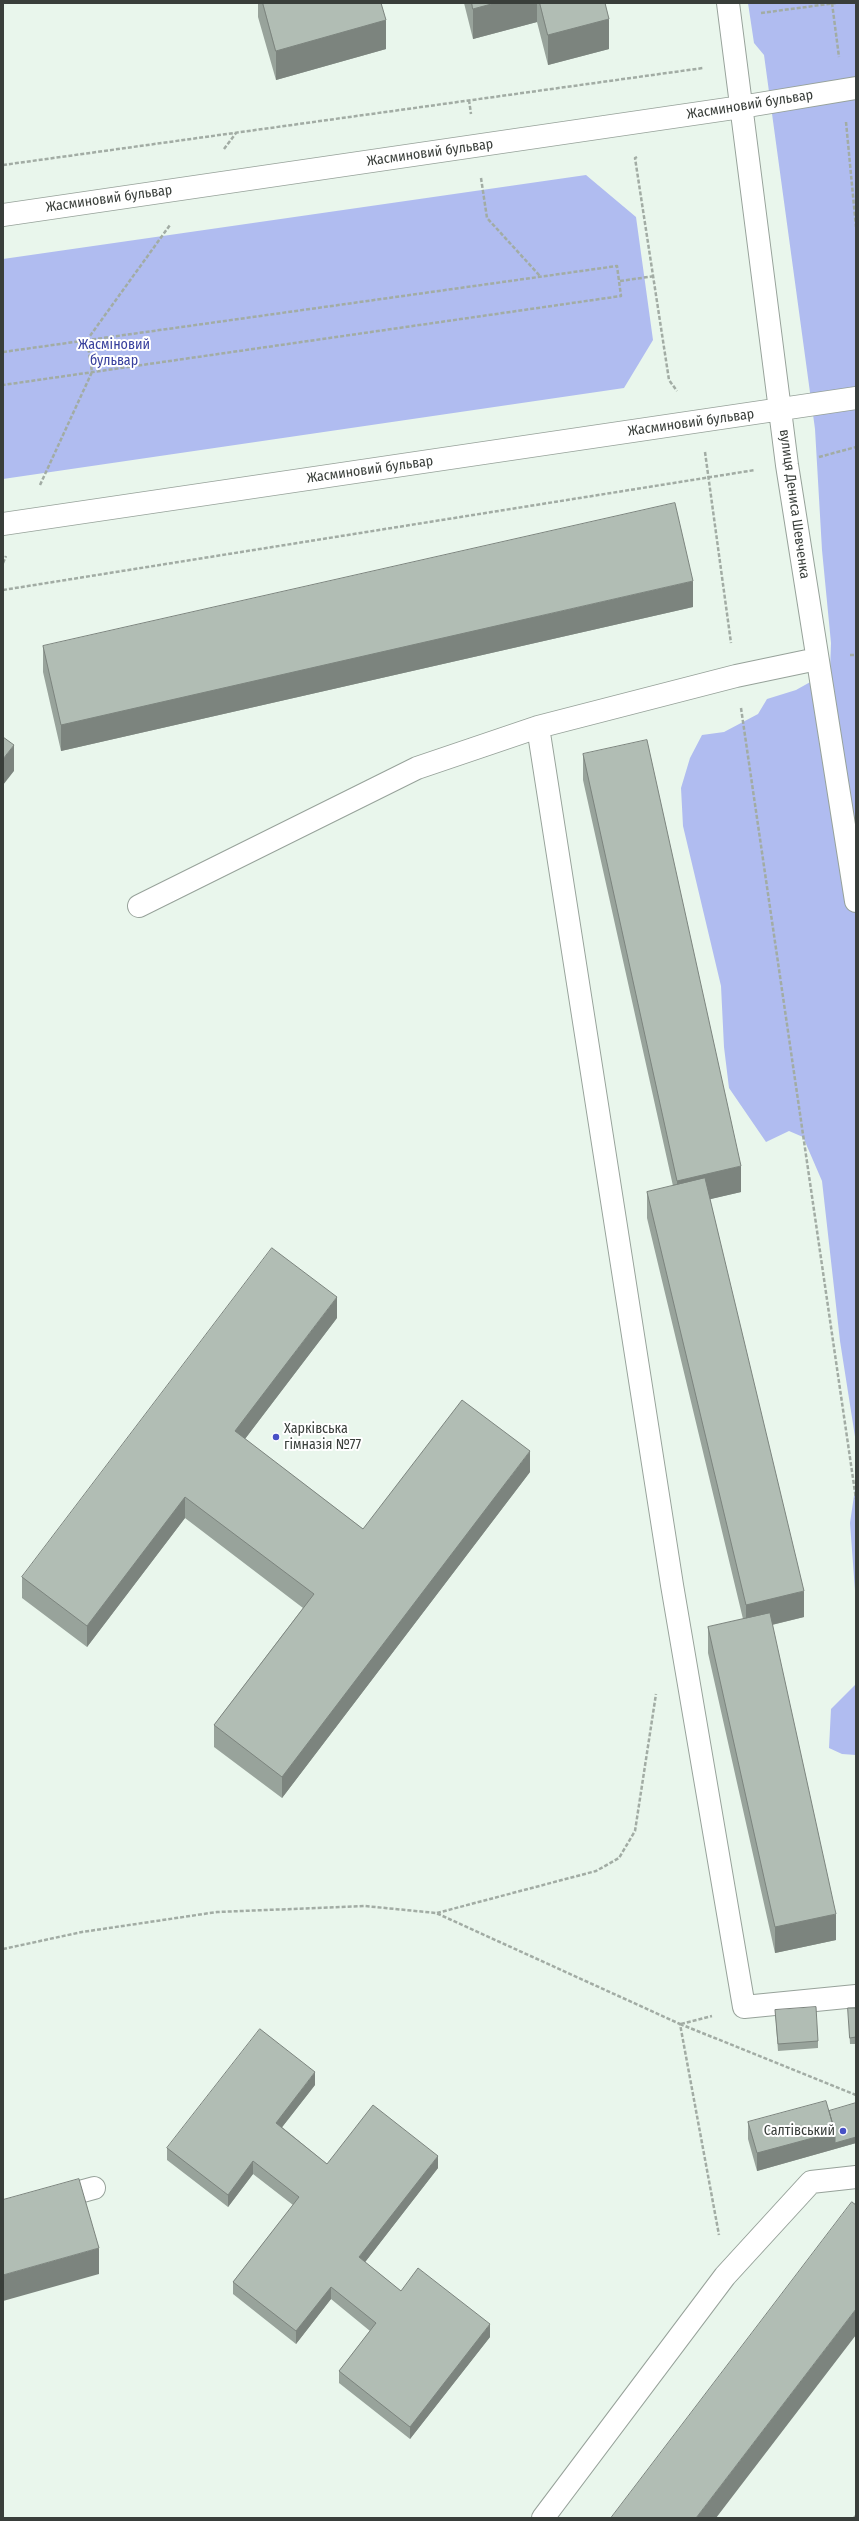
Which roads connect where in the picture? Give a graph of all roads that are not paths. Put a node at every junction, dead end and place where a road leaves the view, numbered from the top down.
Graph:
1 (729, 10) edge
2 (856, 88) edge
3 (740, 107) junction
4 (3, 215) edge
5 (856, 398) edge
6 (782, 410) junction
7 (13, 523) edge
8 (817, 659) junction
9 (538, 727) junction
10 (856, 901) edge
11 (139, 906) dead end
12 (856, 1996) edge
13 (856, 2177) edge
14 (94, 2188) dead end
15 (3, 2213) edge
16 (543, 2518) edge

1 - 3 street, вулиця Дениса Шевченка
2 - 3 street, Жасминовий бульвар
3 - 4 street, Жасминовий бульвар
3 - 6 street, вулиця Дениса Шевченка
5 - 6 street, Жасминовий бульвар
6 - 7 street, Жасминовий бульвар
6 - 8 street, вулиця Дениса Шевченка
8 - 9 street
8 - 10 street, вулиця Дениса Шевченка
9 - 11 street
9 - 12 street
13 - 16 street
14 - 15 street

